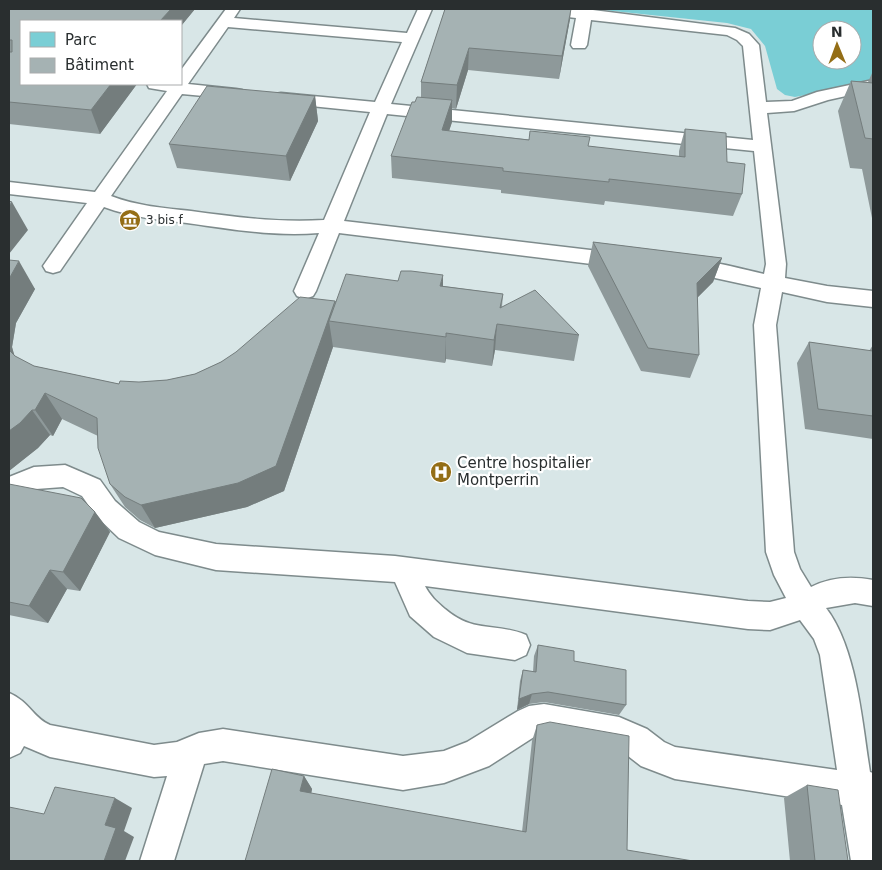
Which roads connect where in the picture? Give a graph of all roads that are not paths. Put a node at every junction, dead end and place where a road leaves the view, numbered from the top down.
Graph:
1 (425, 9) edge
2 (535, 9) edge
3 (584, 14) junction
4 (228, 15) edge
5 (412, 38) junction
6 (579, 45) dead end
7 (182, 82) edge
8 (180, 85) edge
9 (873, 85) edge
10 (380, 107) junction
11 (758, 108) junction
12 (761, 146) junction
13 (9, 188) edge
14 (100, 199) junction
15 (331, 226) junction
16 (53, 266) dead end
17 (774, 283) junction
18 (305, 291) dead end
19 (873, 300) edge
20 (9, 488) edge
21 (404, 570) junction
22 (873, 593) edge
23 (805, 603) junction
24 (515, 645) dead end
25 (12, 724) edge
26 (191, 752) junction
27 (865, 790) edge
28 (157, 861) edge
29 (868, 861) edge

1 - 5 lane
2 - 3 lane
3 - 6 lane
3 - 11 lane
4 - 5 lane
4 - 7 lane
5 - 10 lane
8 - 10 lane
8 - 14 lane
9 - 11 lane
10 - 12 lane
10 - 15 lane
11 - 12 lane
12 - 17 lane
13 - 14 lane
14 - 15 lane
14 - 16 lane
15 - 17 lane
15 - 18 lane
17 - 19 lane
17 - 23 lane
20 - 21 lane
21 - 23 lane
21 - 24 lane
22 - 23 lane
23 - 27 lane
25 - 26 lane
26 - 27 lane
26 - 28 lane
27 - 29 lane

